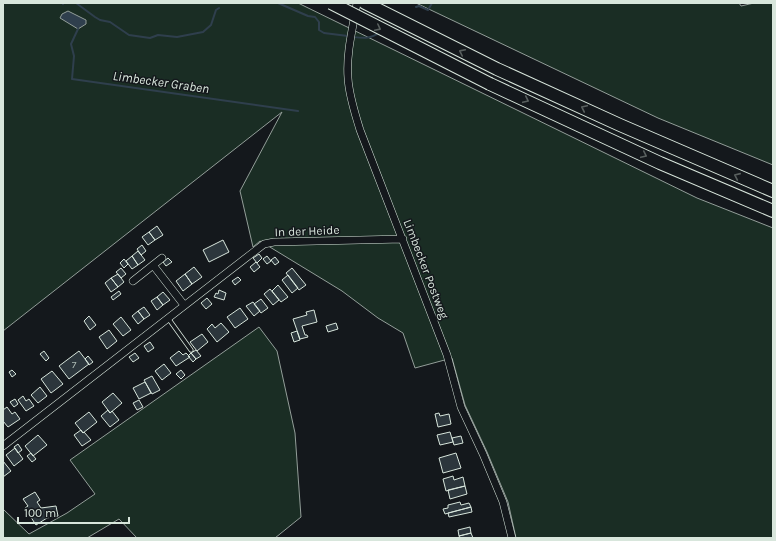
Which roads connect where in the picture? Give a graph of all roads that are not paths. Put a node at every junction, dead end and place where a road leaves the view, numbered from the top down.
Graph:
1 (331, 3) edge
2 (357, 3) edge
3 (365, 3) edge
4 (773, 191) edge
5 (773, 211) edge
6 (403, 239) junction
7 (162, 258) dead end
8 (154, 265) junction
9 (133, 281) dead end
10 (184, 305) junction
11 (168, 318) junction
12 (191, 350) dead end
13 (3, 446) edge
14 (512, 538) edge

1 -> 5 highway, bridge
2 - 6 street, Limbecker Postweg
4 -> 3 highway
6 - 10 street, In der Heide
6 - 14 street, Limbecker Postweg
7 - 8 street
8 - 9 street
8 - 10 street
10 - 11 street, In der Heide
11 - 12 lane
11 - 13 street, In der Heide

